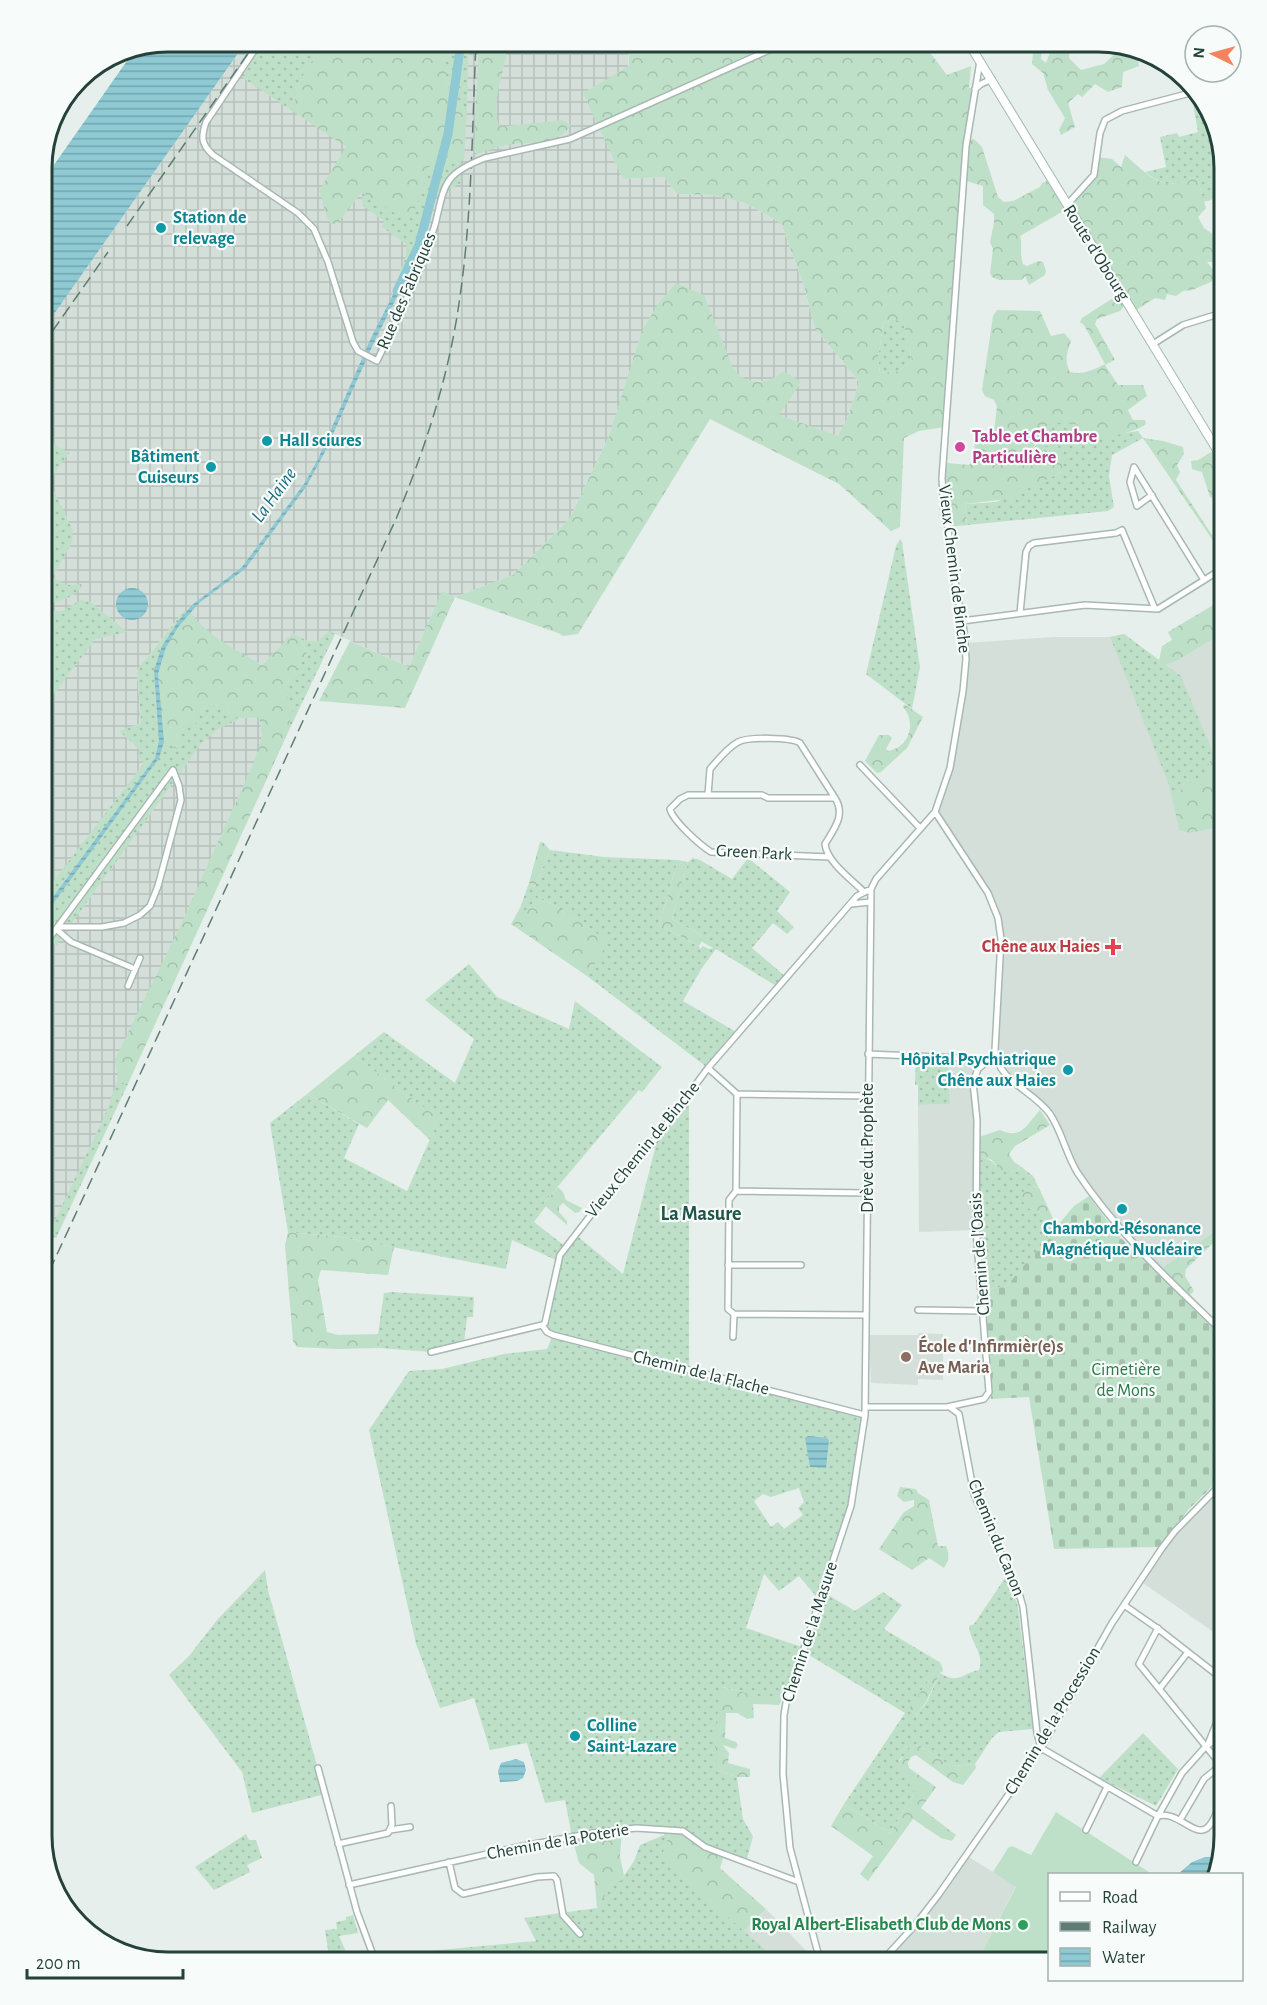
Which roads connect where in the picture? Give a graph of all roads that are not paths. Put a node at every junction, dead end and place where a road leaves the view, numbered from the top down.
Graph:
1 (253, 52) edge
2 (975, 52) edge
3 (764, 53) edge
4 (980, 61) junction
5 (992, 79) junction
6 (975, 89) junction
7 (1187, 94) edge
8 (1067, 205) junction
9 (1214, 315) edge
10 (1153, 344) junction
11 (1214, 445) edge
12 (1152, 495) junction
13 (1214, 574) edge
14 (1204, 580) junction
15 (1155, 609) junction
16 (1020, 613) junction
17 (962, 621) junction
18 (860, 765) dead end
19 (708, 795) junction
20 (835, 798) junction
21 (935, 812) junction
22 (920, 828) junction
23 (830, 857) junction
24 (871, 888) junction
25 (864, 892) junction
26 (870, 902) junction
27 (850, 904) junction
28 (57, 928) junction
29 (53, 934) edge
30 (140, 958) dead end
31 (135, 969) junction
32 (128, 986) dead end
33 (868, 1054) junction
34 (997, 1060) junction
35 (984, 1064) junction
36 (708, 1068) junction
37 (737, 1094) junction
38 (868, 1096) junction
39 (736, 1191) junction
40 (867, 1192) junction
41 (728, 1265) junction
42 (801, 1265) dead end
43 (918, 1310) dead end
44 (983, 1311) junction
45 (734, 1314) junction
46 (866, 1315) junction
47 (1214, 1323) edge
48 (542, 1325) junction
49 (733, 1337) dead end
50 (432, 1352) dead end
51 (865, 1407) junction
52 (946, 1407) junction
53 (865, 1414) junction
54 (1214, 1491) edge
55 (1124, 1605) junction
56 (1158, 1628) junction
57 (1188, 1652) junction
58 (1214, 1671) edge
59 (1160, 1688) junction
60 (1214, 1729) edge
61 (1214, 1741) edge
62 (1207, 1746) junction
63 (1041, 1748) junction
64 (1214, 1754) edge
65 (318, 1768) dead end
66 (1214, 1772) edge
67 (1107, 1787) junction
68 (391, 1806) dead end
69 (1158, 1816) junction
70 (1214, 1818) edge
71 (1180, 1820) junction
72 (410, 1827) dead end
73 (390, 1830) junction
74 (1086, 1830) dead end
75 (338, 1844) junction
76 (449, 1862) junction
77 (1136, 1862) dead end
78 (799, 1882) junction
79 (349, 1885) junction
80 (580, 1934) dead end
81 (372, 1952) edge
82 (818, 1952) edge
83 (890, 1952) edge

1 - 3 street, Rue des Fabriques, bridge
2 - 4 main road, Route d'Obourg
4 - 5 main road, Route d'Obourg
4 - 6 street, Vieux Chemin de Binche
5 - 6 street
5 - 8 main road, Route d'Obourg
6 - 17 street, Vieux Chemin de Binche
7 - 8 street
8 - 10 main road, Route d'Obourg
9 - 10 street
10 - 11 main road, Route d'Obourg
12 - 12 street
12 - 14 street
13 - 14 street
14 - 15 street
15 - 16 street
15 - 16 street
16 - 17 street
17 - 21 street, Vieux Chemin de Binche
18 - 22 street
19 - 20 street, Green Park
19 - 20 street
19 - 23 street, Green Park
20 - 23 street
21 - 22 street, Vieux Chemin de Binche
21 - 34 street
22 - 24 street, Vieux Chemin de Binche
23 - 25 street
24 - 25 street, Vieux Chemin de Binche
24 - 26 street, Drève du Prophète
25 - 27 street, Vieux Chemin de Binche
26 - 27 street
26 - 33 street, Drève du Prophète
27 - 36 street, Vieux Chemin de Binche
28 - 28 street
28 - 29 street
28 - 31 street
30 - 31 street
31 - 32 street
33 - 35 street
33 - 38 street, Drève du Prophète
34 - 35 street
34 - 47 street
35 - 44 street, Chemin de l'Oasis
36 - 37 street
36 - 48 street, Vieux Chemin de Binche
37 - 38 street
37 - 39 street
38 - 40 street, Drève du Prophète
39 - 40 street
39 - 41 street
40 - 46 street, Drève du Prophète
41 - 42 street
41 - 45 street
43 - 44 street
44 - 52 street, Chemin de l'Oasis
45 - 46 street
45 - 49 street
46 - 51 street, Drève du Prophète
48 - 50 street
48 - 53 street, Chemin de la Flache
51 - 52 street, Chemin de l'Oasis
51 - 53 street, Chemin de la Masure
52 - 63 street, Chemin du Canon
53 - 78 street, Chemin de la Masure
54 - 55 street, Chemin de la Procession
55 - 56 street
55 - 63 street, Chemin de la Procession
56 - 57 street
56 - 59 street
57 - 58 street
57 - 59 street
59 - 62 street
60 - 62 street
61 - 62 street
62 - 64 street
62 - 69 street
63 - 67 street
63 - 83 street, Chemin de la Procession
65 - 75 street
66 - 71 street
67 - 69 street
67 - 74 street
68 - 73 street
69 - 71 street
69 - 77 street
70 - 71 street
72 - 73 street
73 - 75 street
75 - 79 street
76 - 78 street, Chemin de la Poterie
76 - 79 street, Chemin de la Poterie
76 - 80 street, Chemin de la Poterie
78 - 82 street, Chemin de la Masure
79 - 81 street

